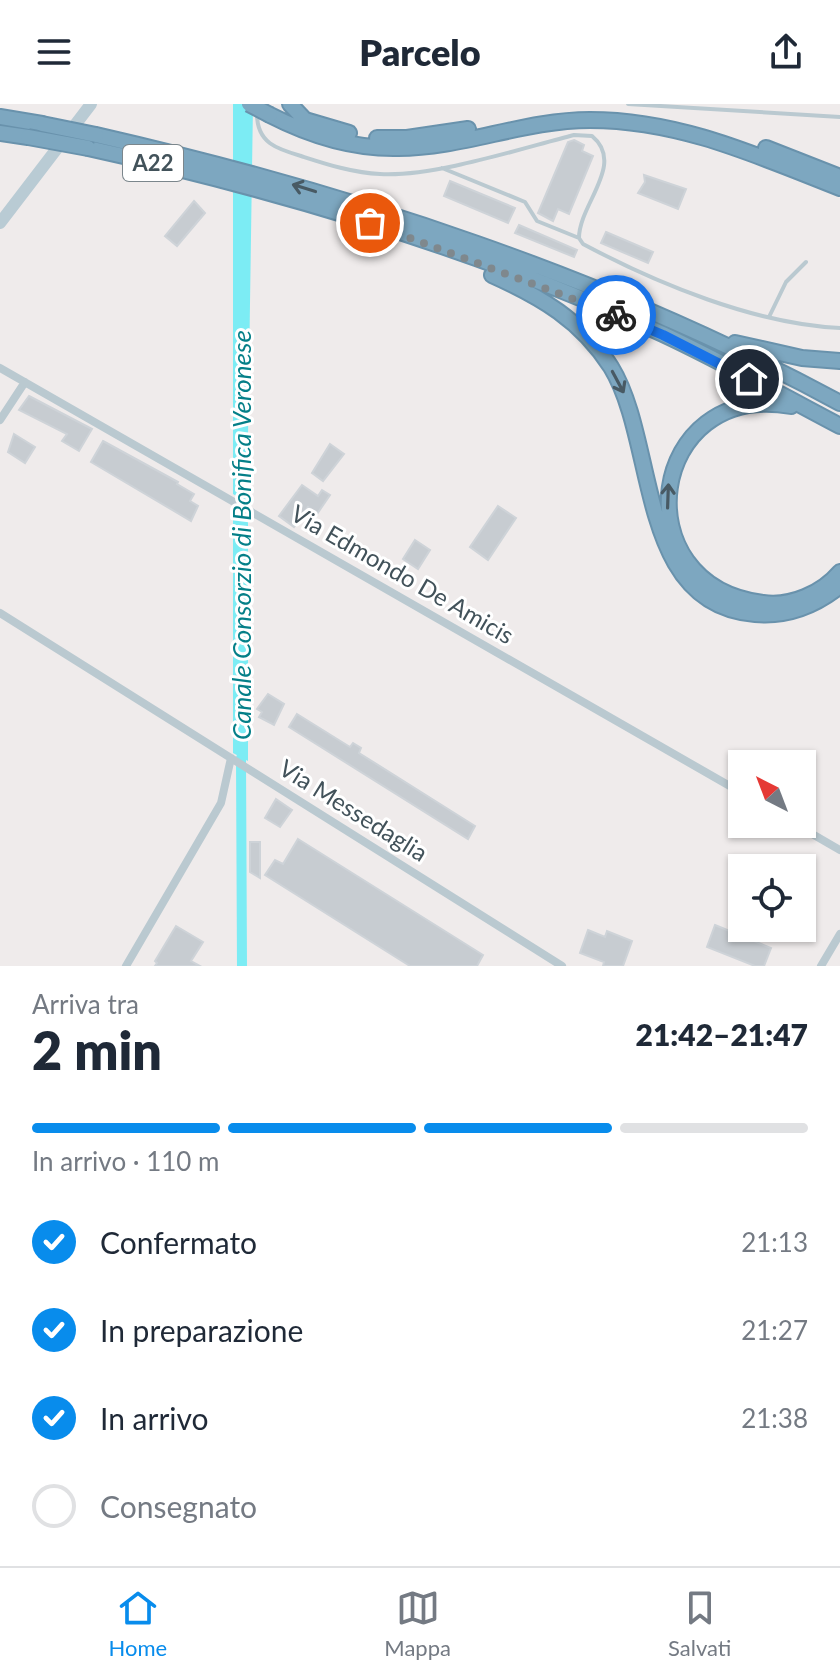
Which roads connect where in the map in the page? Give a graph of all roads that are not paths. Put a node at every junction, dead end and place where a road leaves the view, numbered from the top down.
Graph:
1 (91, 104) edge
2 (249, 104) edge
3 (257, 104) edge
4 (290, 104) edge
5 (628, 104) edge
6 (0, 117) edge
7 (840, 117) edge
8 (0, 133) edge
9 (92, 142) junction
10 (440, 167) junction
11 (840, 177) edge
12 (273, 186) junction
13 (840, 188) edge
14 (0, 223) edge
15 (370, 223) junction
16 (579, 238) junction
17 (806, 262) dead end
18 (769, 317) junction
19 (667, 318) junction
20 (840, 328) edge
21 (840, 361) edge
22 (0, 368) edge
23 (25, 382) junction
24 (840, 403) edge
25 (0, 420) edge
26 (840, 427) edge
27 (840, 572) edge
28 (840, 586) edge
29 (0, 613) edge
30 (231, 758) junction
31 (728, 785) edge
32 (816, 836) edge
33 (840, 850) edge
34 (840, 934) edge
35 (126, 966) edge
36 (562, 966) edge
37 (821, 966) edge

1 - 14 main road
2 - 13 highway, bridge
3 - 10 lane
4 - 11 highway
5 - 7 lane
6 - 9 highway, A22, bridge
8 - 9 highway, A22, bridge
9 - 12 highway, A22
10 - 16 lane
10 - 16 lane
12 - 15 highway, A22
19 -> 12 highway, A22
15 - 26 highway, A22
15 -> 28 highway
16 - 18 lane
17 - 18 lane
18 - 20 lane
19 - 21 highway
19 - 24 highway, A22
22 - 23 street, Via Edmondo De Amicis
23 - 25 street
23 - 31 street, Via Edmondo De Amicis
27 -> 26 highway
29 - 30 street, Via Messedaglia
30 - 35 street
30 - 36 street, Via Messedaglia
32 - 33 street
34 - 37 street

